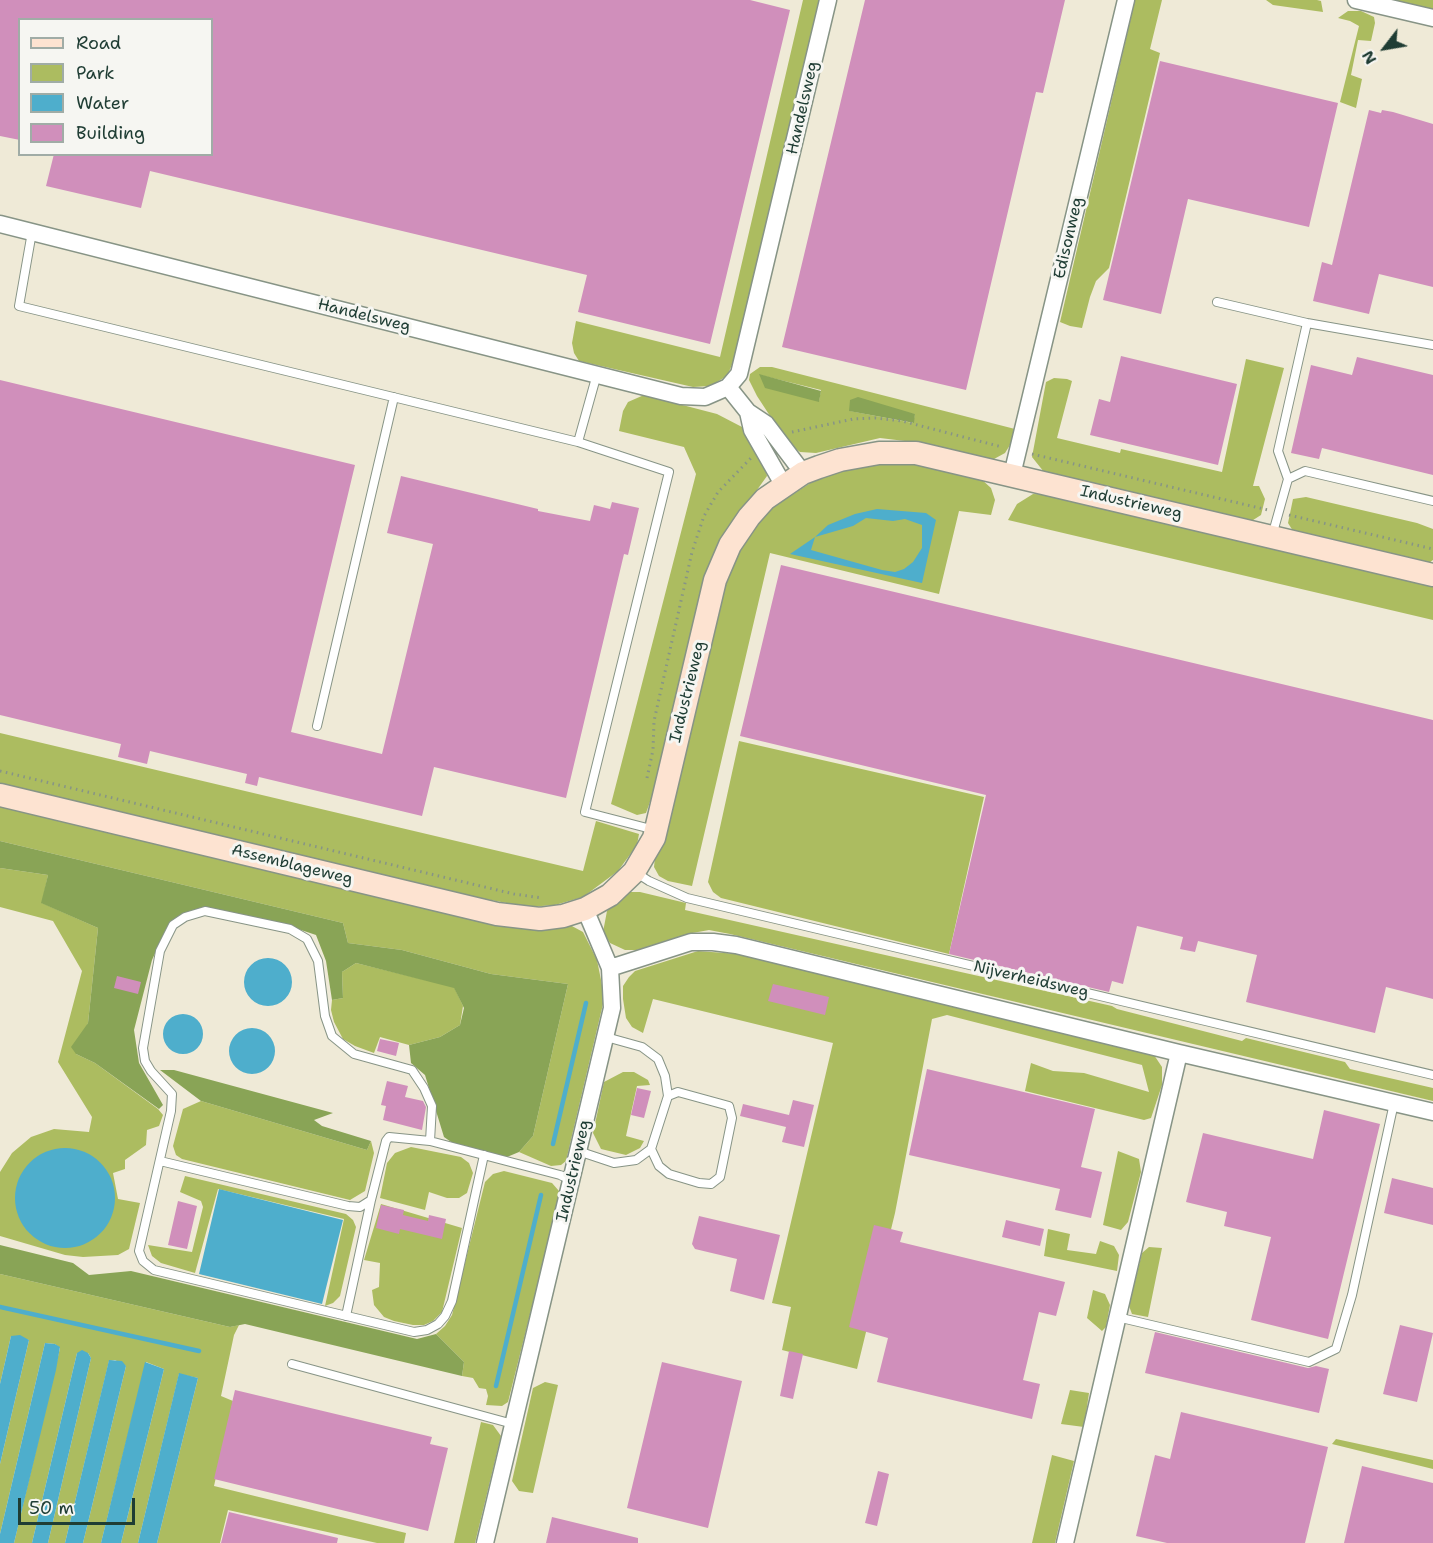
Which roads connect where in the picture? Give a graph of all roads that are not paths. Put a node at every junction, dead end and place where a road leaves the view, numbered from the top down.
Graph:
1 (828, 0) edge
2 (1126, 0) edge
3 (1356, 0) edge
4 (1433, 18) edge
5 (0, 224) edge
6 (32, 232) junction
7 (1217, 302) dead end
8 (1307, 323) junction
9 (1433, 345) edge
10 (597, 373) junction
11 (728, 387) junction
12 (394, 397) junction
13 (578, 442) junction
14 (770, 443) junction
15 (803, 473) junction
16 (1012, 475) junction
17 (1288, 479) junction
18 (784, 486) junction
19 (1433, 501) edge
20 (1272, 537) junction
21 (1433, 575) edge
22 (317, 726) dead end
23 (0, 795) edge
24 (655, 830) junction
25 (634, 872) junction
26 (585, 909) junction
27 (610, 968) junction
28 (606, 1037) junction
29 (1179, 1053) junction
30 (1433, 1074) edge
31 (668, 1096) junction
32 (1394, 1102) junction
33 (1433, 1112) edge
34 (430, 1141) junction
35 (651, 1149) junction
36 (578, 1151) junction
37 (484, 1155) junction
38 (160, 1161) junction
39 (571, 1180) junction
40 (371, 1200) junction
41 (346, 1316) junction
42 (1117, 1317) junction
43 (292, 1364) dead end
44 (513, 1424) junction
45 (485, 1543) edge
46 (1065, 1543) edge

1 - 11 street, Handelsweg
2 - 16 street, Edisonweg
3 - 4 street
5 - 6 street, Handelsweg
6 - 10 street, Handelsweg
6 - 12 lane
7 - 8 lane
8 - 9 lane
8 - 17 lane
10 - 11 street, Handelsweg
10 - 13 lane
11 - 14 street
12 - 13 lane
12 - 22 lane
13 - 24 lane
14 - 15 street
14 - 18 street
15 - 16 street, Industrieweg
15 - 18 street, Industrieweg
16 - 20 street, Industrieweg
17 - 19 lane
17 - 20 lane
18 - 24 street, Industrieweg
20 - 21 street, Industrieweg
23 - 26 street, Assemblageweg
24 - 25 street, Industrieweg
25 - 26 street, Industrieweg
25 - 30 lane, Nijverheidsweg
26 - 27 street, Industrieweg
27 - 28 street, Industrieweg
27 - 29 street
28 - 31 lane
28 - 36 street, Industrieweg
29 - 32 street
29 - 42 street
31 - 35 lane
31 - 35 lane
32 - 33 street
32 - 42 lane
34 - 37 lane
34 - 38 lane
34 - 40 lane
35 - 36 lane
36 - 39 street, Industrieweg
37 - 39 lane
37 - 41 lane
38 - 40 lane
38 - 41 lane
39 - 44 street, Industrieweg
40 - 41 lane
42 - 46 street
43 - 44 lane
44 - 45 street, Industrieweg

